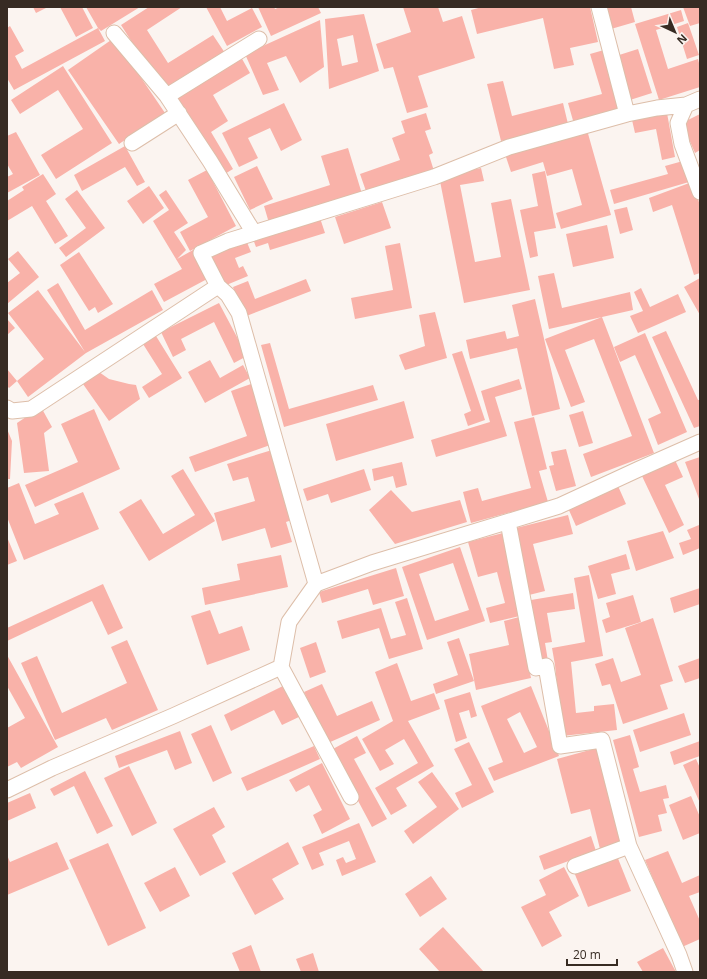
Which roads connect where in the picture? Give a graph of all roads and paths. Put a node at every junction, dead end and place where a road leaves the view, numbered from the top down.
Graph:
1 (599, 7) edge
2 (114, 33) dead end
3 (259, 39) dead end
4 (167, 96) junction
5 (693, 102) edge
6 (179, 113) junction
7 (627, 114) junction
8 (132, 143) dead end
9 (700, 192) edge
10 (254, 233) junction
11 (218, 286) junction
12 (7, 408) edge
13 (700, 442) edge
14 (508, 522) junction
15 (316, 584) junction
16 (281, 667) junction
17 (7, 790) edge
18 (351, 797) dead end
19 (629, 846) junction
20 (575, 866) dead end
21 (685, 972) edge

1 - 7 street
2 - 4 street
3 - 4 street
4 - 6 street
5 - 7 street
5 - 9 street
6 - 8 street
6 - 10 street
7 - 10 street
10 - 11 street
11 - 12 street
11 - 15 street
13 - 14 street
14 - 15 street
14 - 19 street
15 - 16 street
16 - 17 street
16 - 18 street
19 - 20 street
19 - 21 street

